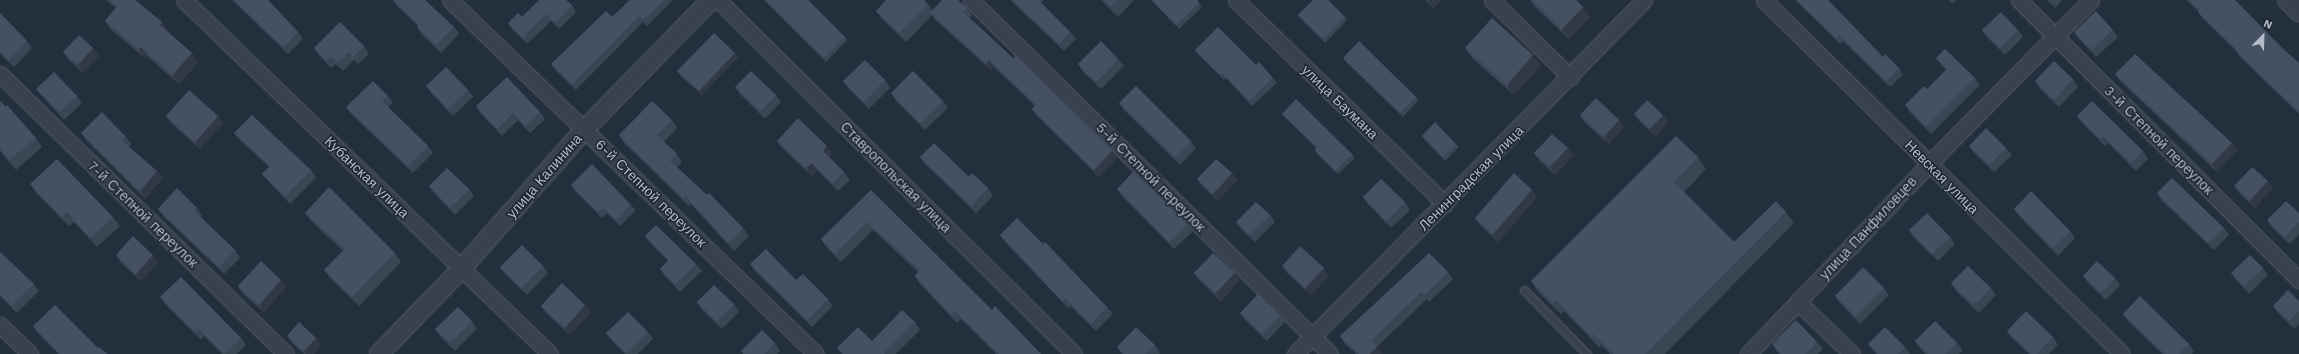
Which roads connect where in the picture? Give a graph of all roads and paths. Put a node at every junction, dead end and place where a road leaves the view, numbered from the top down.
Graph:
1 (184, 0) edge
2 (450, 0) edge
3 (711, 0) edge
4 (718, 0) edge
5 (971, 0) edge
6 (1236, 0) edge
7 (1492, 0) edge
8 (1644, 0) edge
9 (1764, 0) edge
10 (2019, 0) edge
11 (2091, 0) edge
12 (2287, 0) edge
13 (2299, 12) edge
14 (2055, 36) junction
15 (0, 74) edge
16 (1570, 76) junction
17 (585, 129) junction
18 (1928, 164) junction
19 (1445, 204) junction
20 (462, 268) junction
21 (2299, 280) edge
22 (1524, 290) dead end
23 (1798, 302) junction
24 (0, 325) edge
25 (1312, 336) junction
26 (30, 354) edge
27 (286, 354) edge
28 (379, 354) edge
29 (550, 354) edge
30 (816, 354) edge
31 (1074, 354) edge
32 (1295, 354) edge
33 (1330, 354) edge
34 (1587, 354) edge
35 (1748, 354) edge
36 (1852, 354) edge
37 (2122, 354) edge

1 - 20 street, Кубанская улица
2 - 17 street, 6-й Степной переулок
3 - 17 street, улица Калинина
4 - 31 street, Ставропольская улица
5 - 25 street, 5-й Степной переулок
6 - 19 street, улица Баумана
7 - 16 street
8 - 16 street, Ленинградская улица
9 - 18 street, Невская улица
10 - 14 street, 3-й Степной переулок
11 - 14 street, улица Панфиловцев
12 - 13 street
14 - 18 street, улица Панфиловцев
14 - 21 street, 3-й Степной переулок
15 - 27 street, 7-й Степной переулок
16 - 19 street, Ленинградская улица
17 - 20 street, улица Калинина
17 - 30 street, 6-й Степной переулок
18 - 23 street, улица Панфиловцев
18 - 37 street, Невская улица
19 - 25 street, Ленинградская улица
20 - 28 street, улица Калинина
20 - 29 street, Кубанская улица
22 - 34 lane
23 - 35 street, улица Панфиловцев
23 - 36 street
24 - 26 street
25 - 32 street, Ленинградская улица
25 - 33 street, 5-й Степной переулок

